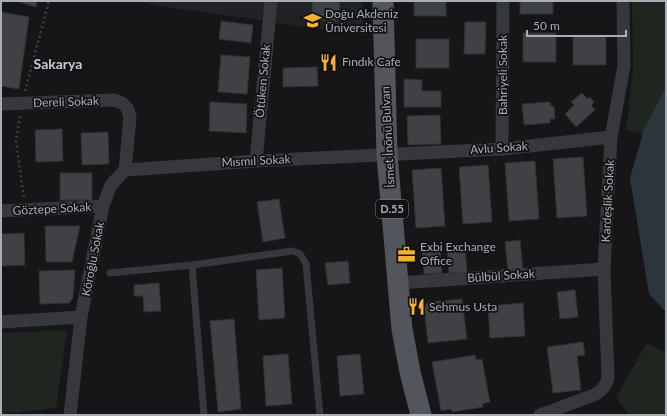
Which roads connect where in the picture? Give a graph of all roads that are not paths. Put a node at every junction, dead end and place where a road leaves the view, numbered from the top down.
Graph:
1 (271, 1) edge
2 (383, 1) edge
3 (503, 1) edge
4 (623, 1) edge
5 (1, 104) edge
6 (611, 137) junction
7 (502, 149) junction
8 (387, 154) junction
9 (256, 161) junction
10 (125, 170) junction
11 (103, 206) junction
12 (1, 211) edge
13 (192, 265) junction
14 (604, 269) junction
15 (110, 273) dead end
16 (398, 283) junction
17 (81, 317) junction
18 (1, 322) edge
19 (70, 415) edge
20 (204, 415) edge
21 (320, 415) edge
22 (421, 415) edge
23 (540, 415) edge

1 - 9 street, Ötüken Sokak
2 - 8 main road, İsmet İnönü Bulvarı / D.55
3 - 7 street, Bahriyeli Sokak
4 - 6 street, Kardeşlik Sokak
5 - 10 street, Dereli Sokak
6 - 7 street, Avlu Sokak
6 - 14 street, Kardeşlik Sokak
7 - 8 street, Avlu Sokak
8 - 9 street, Mısmıl Sokak
8 - 16 main road, İsmet İnönü Bulvarı / D.55
9 - 10 street, Mısmıl Sokak
10 - 11 street, Köroğlu Sokak
11 - 12 street, Göztepe Sokak
11 - 17 street, Köroğlu Sokak
13 - 15 lane
13 - 20 lane
13 - 21 lane
14 - 16 street, Bülbül Sokak
14 - 23 street, Kardeşlik Sokak
16 - 22 main road, İsmet İnönü Bulvarı / D.55
17 - 18 street
17 - 19 street, Köroğlu Sokak

